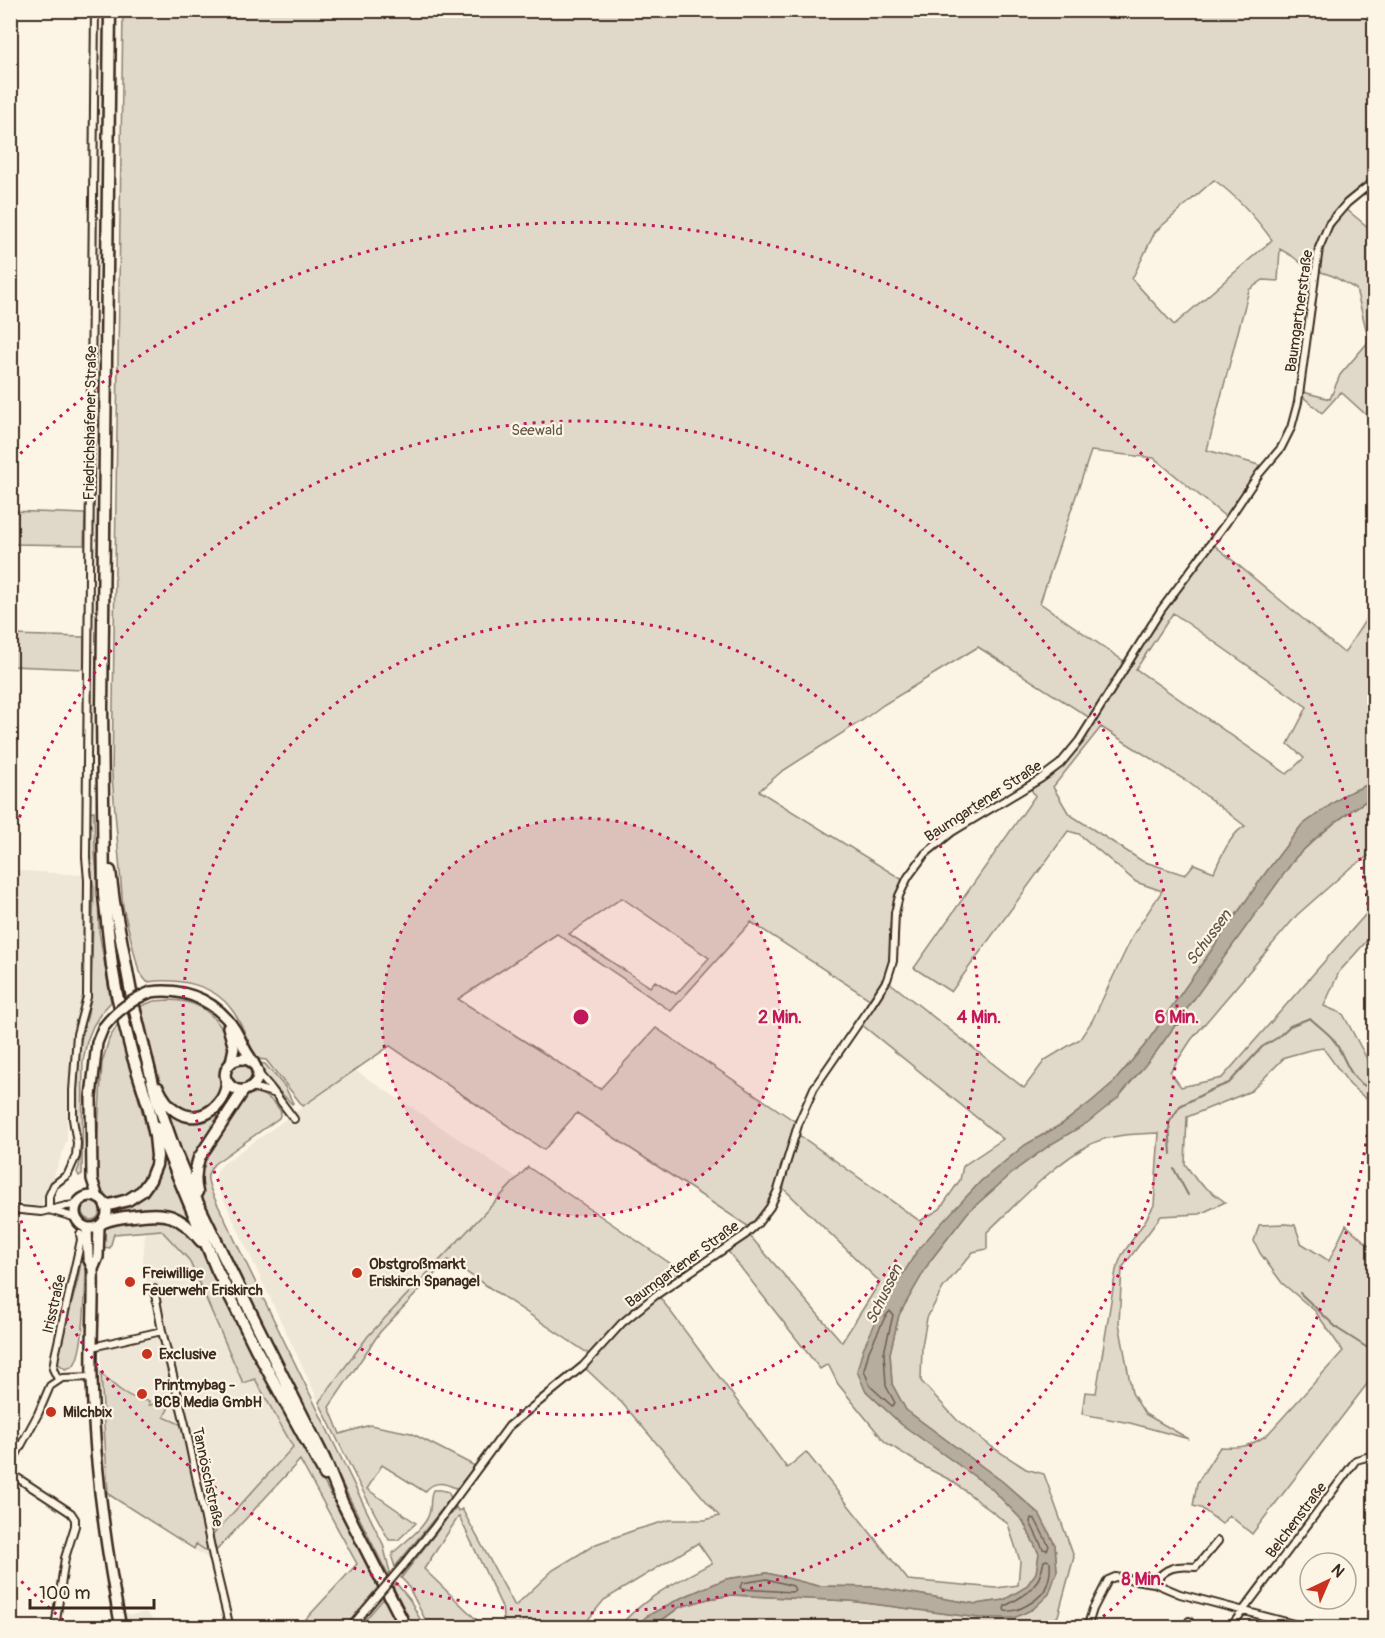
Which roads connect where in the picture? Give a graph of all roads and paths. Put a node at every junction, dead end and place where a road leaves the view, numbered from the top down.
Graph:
1 (95, 10) edge
2 (110, 10) edge
3 (1374, 182) edge
4 (1291, 428) joint
5 (103, 836) junction
6 (226, 1018) junction
7 (146, 1054) junction
8 (231, 1062) junction
9 (252, 1062) junction
10 (258, 1073) junction
11 (227, 1082) junction
12 (248, 1089) junction
13 (273, 1093) junction
14 (148, 1108) junction
15 (294, 1119) dead end
16 (93, 1179) junction
17 (87, 1197) junction
18 (102, 1202) junction
19 (77, 1205) junction
20 (10, 1209) edge
21 (49, 1210) junction
22 (77, 1218) junction
23 (208, 1221) junction
24 (102, 1224) junction
25 (83, 1231) junction
26 (93, 1269) junction
27 (217, 1270) junction
28 (154, 1289) dead end
29 (162, 1331) junction
30 (92, 1347) junction
31 (92, 1377) junction
32 (58, 1379) junction
33 (1374, 1455) edge
34 (10, 1466) edge
35 (10, 1473) edge
36 (342, 1502) junction
37 (1218, 1541) dead end
38 (1154, 1583) junction
39 (1243, 1610) junction
40 (54, 1628) edge
41 (121, 1628) edge
42 (230, 1628) edge
43 (350, 1628) edge
44 (406, 1628) edge
45 (1087, 1628) edge
46 (1230, 1628) edge
47 (1309, 1628) edge

1 - 21 street
2 - 5 main road, Friedrichshafener Straße
3 - 4 street, Baumgartnerstraße
4 - 43 street, Baumgartener Straße, bridge
5 - 7 main road
5 - 14 main road
6 - 8 street
6 - 9 street
6 - 16 street, bridge
7 - 11 main road
7 - 23 main road
8 - 9 street
8 - 11 street
9 - 10 street
10 - 12 street
10 - 13 street
11 - 12 street
12 - 13 street
12 - 23 main road
13 - 15 street
14 - 18 main road
14 - 27 main road
16 - 17 street
16 - 18 street
17 - 18 street
17 - 19 street
18 - 24 street
19 - 21 street
19 - 22 street
20 - 21 street
21 - 22 street
22 - 25 street
23 - 36 main road
24 - 25 street
24 - 26 street
24 - 27 main road
25 - 26 street
25 - 32 street, Irisstraße
26 - 30 street
27 - 36 main road
28 - 29 street, Tannöschstraße
29 - 30 street
29 - 42 street, Tannöschstraße
30 - 31 street
31 - 32 street
31 - 41 street
32 - 34 street
33 - 39 street, Belchenstraße
35 - 40 street
36 - 44 main road
37 - 38 street
38 - 39 street
38 - 45 street
39 - 46 street, Belchenstraße
39 - 47 street

